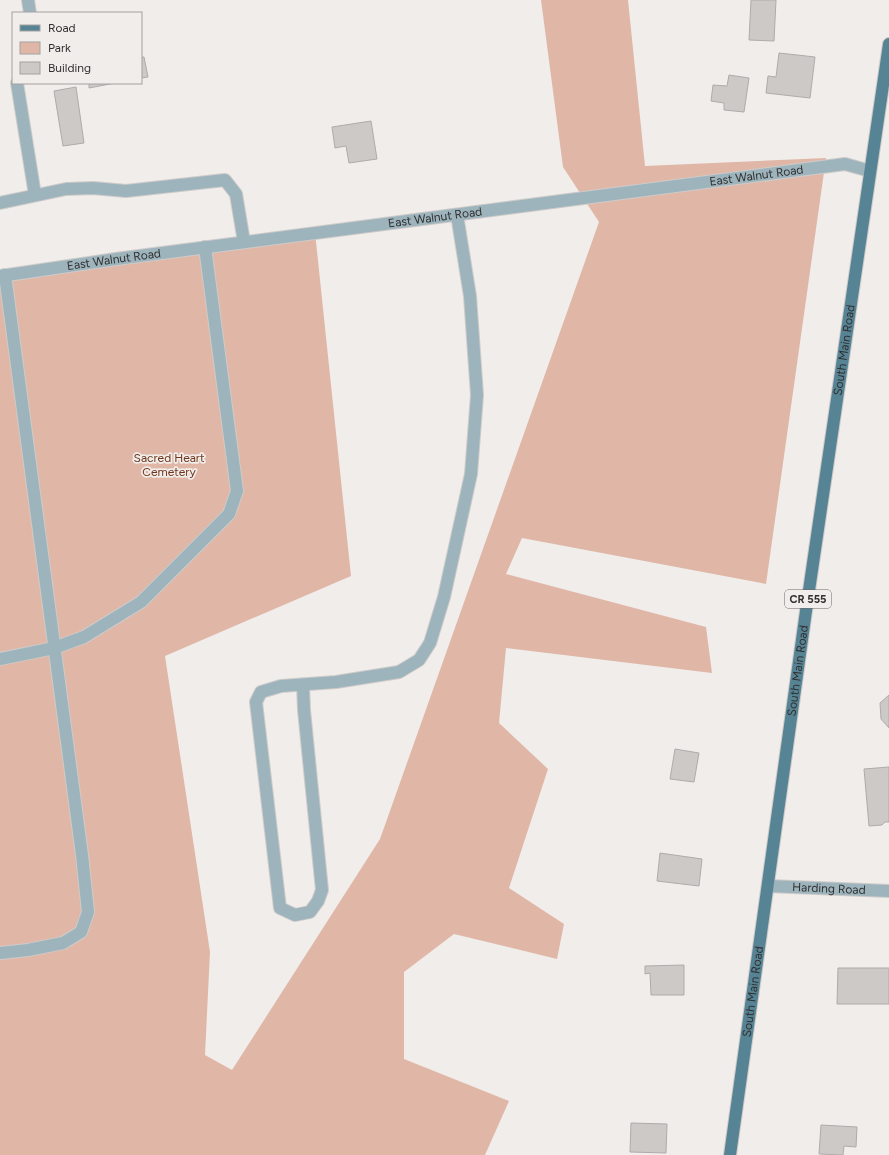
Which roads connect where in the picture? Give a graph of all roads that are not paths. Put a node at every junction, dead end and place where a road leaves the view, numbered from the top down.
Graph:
1 (28, 0) edge
2 (30, 12) edge
3 (889, 44) edge
4 (16, 84) edge
5 (870, 171) junction
6 (35, 195) junction
7 (0, 203) edge
8 (457, 215) junction
9 (244, 242) junction
10 (205, 247) junction
11 (3, 276) edge
12 (54, 648) junction
13 (0, 659) edge
14 (302, 685) junction
15 (768, 886) junction
16 (889, 891) edge
17 (0, 953) edge
18 (730, 1155) edge

1 - 2 street
3 - 5 main road, South Main Road / CR 555
4 - 6 street
5 - 8 street, East Walnut Road
5 - 15 main road, South Main Road / CR 555
6 - 7 street
6 - 9 street
8 - 9 street, East Walnut Road
8 - 14 street
9 - 10 street, East Walnut Road
10 - 11 street, East Walnut Road
10 - 12 street
11 - 12 street
12 - 13 street
12 - 17 street
14 - 14 street
15 - 16 street, Harding Road
15 - 18 main road, South Main Road / CR 555

